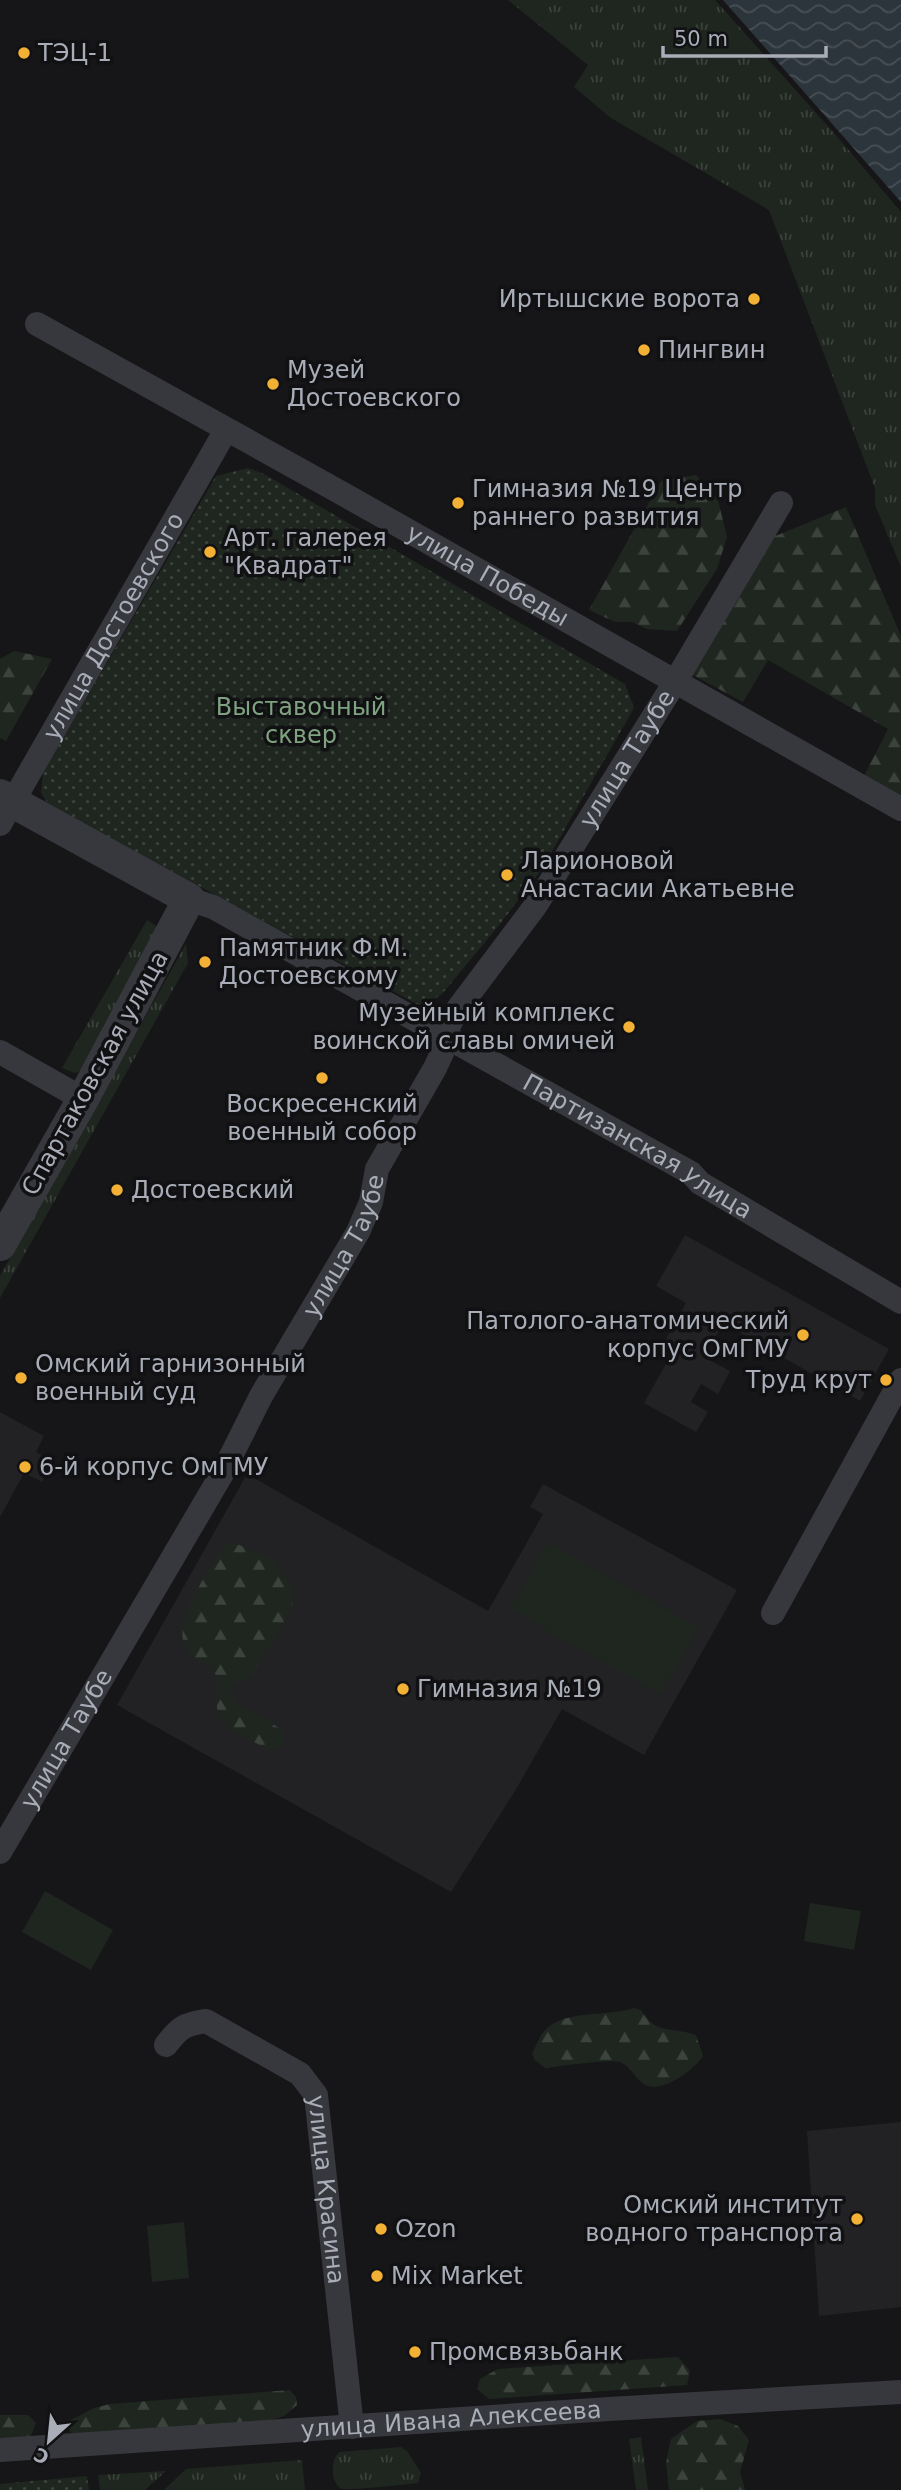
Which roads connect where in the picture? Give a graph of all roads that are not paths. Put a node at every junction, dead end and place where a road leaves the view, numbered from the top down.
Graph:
1 (37, 324) dead end
2 (226, 430) junction
3 (781, 503) dead end
4 (675, 681) junction
5 (4, 807) edge
6 (901, 808) edge
7 (189, 899) junction
8 (445, 1036) junction
9 (0, 1052) edge
10 (83, 1099) junction
11 (0, 1245) edge
12 (901, 1302) edge
13 (901, 1380) edge
14 (773, 1613) dead end
15 (0, 1852) edge
16 (166, 2045) dead end
17 (901, 2392) edge
18 (352, 2427) junction
19 (0, 2450) edge

1 - 2 street, улица Победы
2 - 4 street, улица Победы
2 - 5 street, улица Достоевского
3 - 4 street, улица Таубе
4 - 6 street, улица Победы
4 - 8 street, улица Таубе
5 - 7 street, Партизанская улица
7 - 8 street, Партизанская улица
7 - 10 street, Спартаковская улица
8 - 12 street, Партизанская улица
8 - 15 street, улица Таубе
9 - 10 street
10 - 11 street, Спартаковская улица
13 - 14 street
16 - 18 street, улица Красина
17 - 18 street, улица Ивана Алексеева
18 - 19 street, улица Ивана Алексеева

